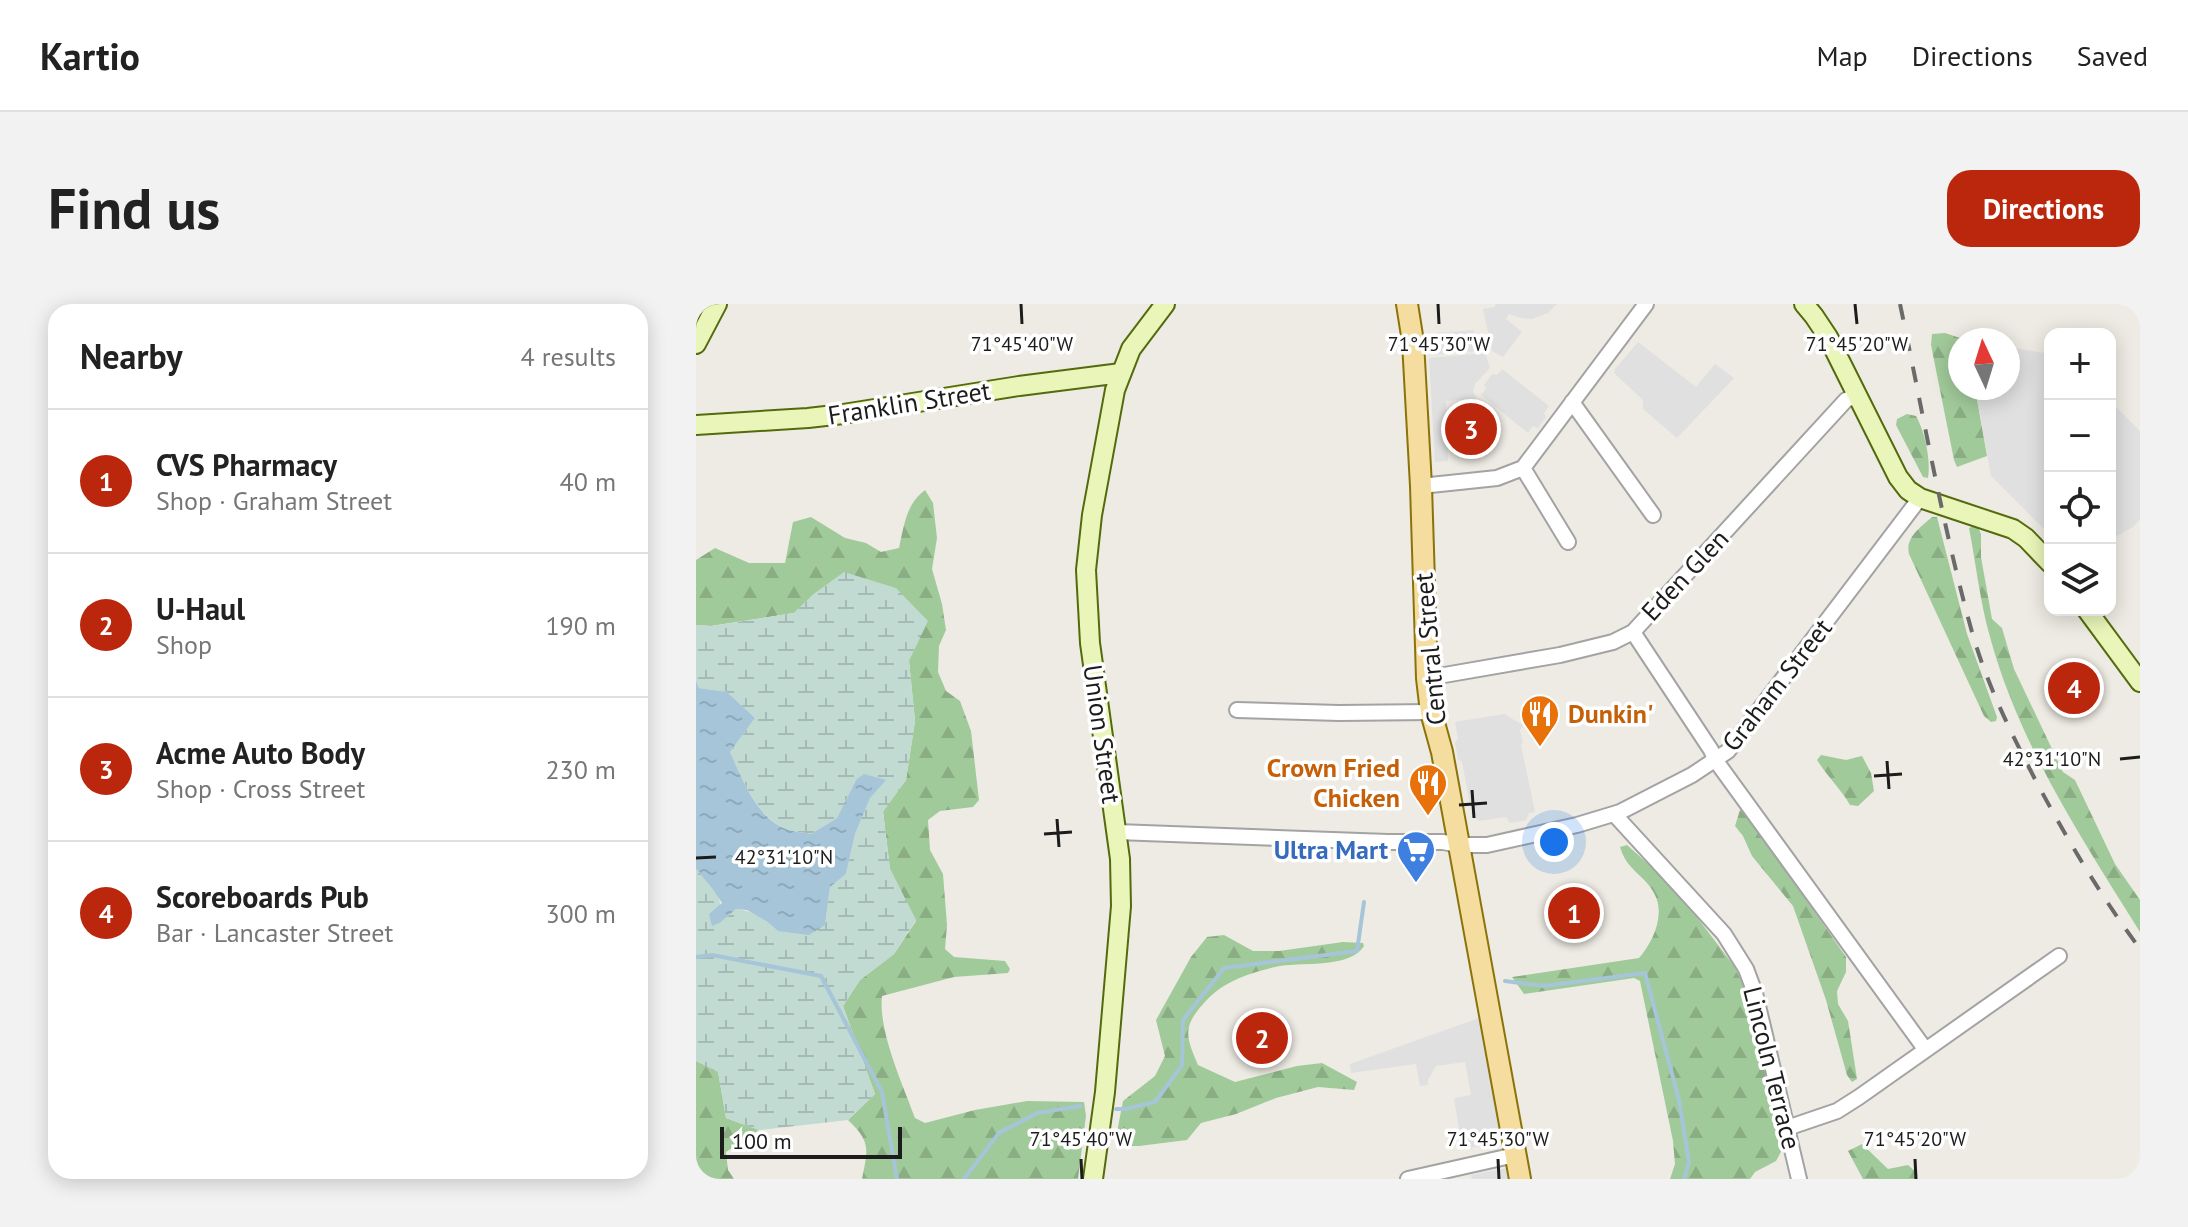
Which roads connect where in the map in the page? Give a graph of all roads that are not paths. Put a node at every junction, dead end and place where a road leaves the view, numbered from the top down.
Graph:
1 (717, 304) edge
2 (1165, 304) edge
3 (1407, 304) edge
4 (1646, 304) edge
5 (1804, 304) edge
6 (696, 344) edge
7 (1121, 373) junction
8 (1858, 395) junction
9 (1572, 402) junction
10 (696, 425) edge
11 (1523, 468) junction
12 (1421, 486) junction
13 (1920, 498) junction
14 (1653, 515) dead end
15 (1568, 542) dead end
16 (2044, 557) edge
17 (2092, 616) edge
18 (1633, 632) junction
19 (2138, 676) edge
20 (1427, 678) junction
21 (1237, 710) dead end
22 (1431, 712) junction
23 (1716, 761) junction
24 (1614, 814) junction
25 (1117, 832) junction
26 (1459, 845) junction
27 (2059, 956) dead end
28 (1925, 1049) junction
29 (1787, 1128) junction
30 (1515, 1155) junction
31 (1093, 1179) edge
32 (1408, 1179) edge
33 (1520, 1179) edge
34 (1799, 1179) edge

1 - 6 main road
2 - 7 main road, Union Street
3 - 12 main road, Central Street
4 - 9 street
5 - 8 main road
7 - 10 main road, Franklin Street
7 - 25 main road, Union Street
8 - 13 main road
8 - 18 street, Eden Glen
9 - 11 street
9 - 14 street
11 - 12 street
11 - 15 street
12 - 20 main road, Central Street
13 - 16 main road
13 - 23 street, Graham Street
17 - 19 main road
18 - 20 street
18 - 23 street, Eden Glen
20 - 22 main road, Central Street
21 - 22 street
22 - 26 main road, Central Street
23 - 24 street, Graham Street
23 - 28 street, Eden Glen
24 - 26 street, Graham Street
24 - 29 street, Lincoln Terrace
25 - 26 street, Graham Street
25 - 31 main road, Union Street
26 - 30 main road, Central Street
27 - 28 street
28 - 29 street
29 - 34 street, Lincoln Terrace
30 - 32 street
30 - 33 main road, Central Street

